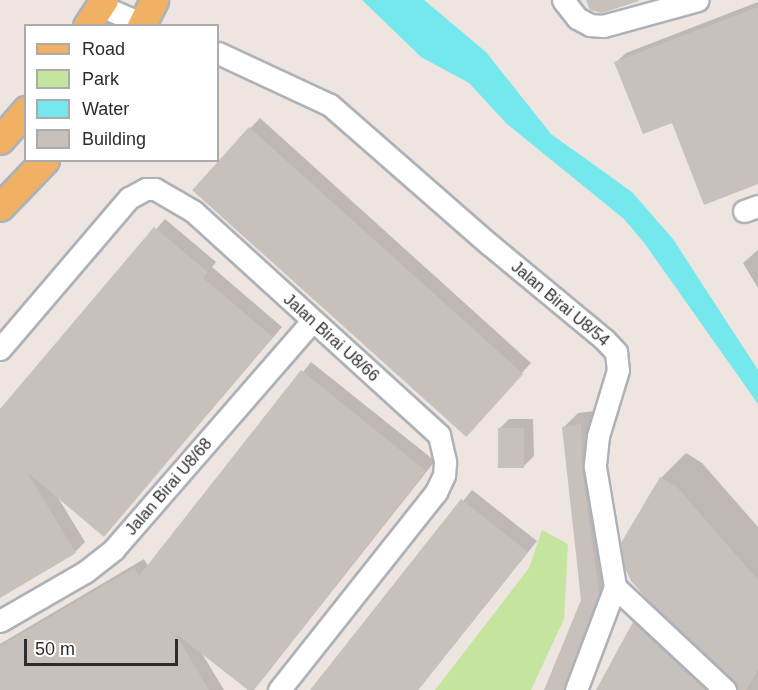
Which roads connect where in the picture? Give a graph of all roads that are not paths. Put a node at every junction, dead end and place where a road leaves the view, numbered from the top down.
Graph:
1 (563, 0) edge
2 (698, 0) edge
3 (97, 10) edge
4 (146, 19) edge
5 (219, 53) edge
6 (24, 112) edge
7 (0, 140) edge
8 (43, 162) edge
9 (0, 207) edge
10 (311, 321) junction
11 (0, 349) edge
12 (615, 587) junction
13 (0, 621) edge
14 (279, 690) edge
15 (576, 690) edge
16 (725, 690) edge

1 - 2 street
3 - 4 street
5 - 12 street, Jalan Birai U8/54
6 - 7 main road
8 - 9 main road
10 - 11 street, Jalan Birai U8/66
10 - 13 street, Jalan Birai U8/68
10 - 14 street, Jalan Birai U8/66
12 - 15 street
12 - 16 street

